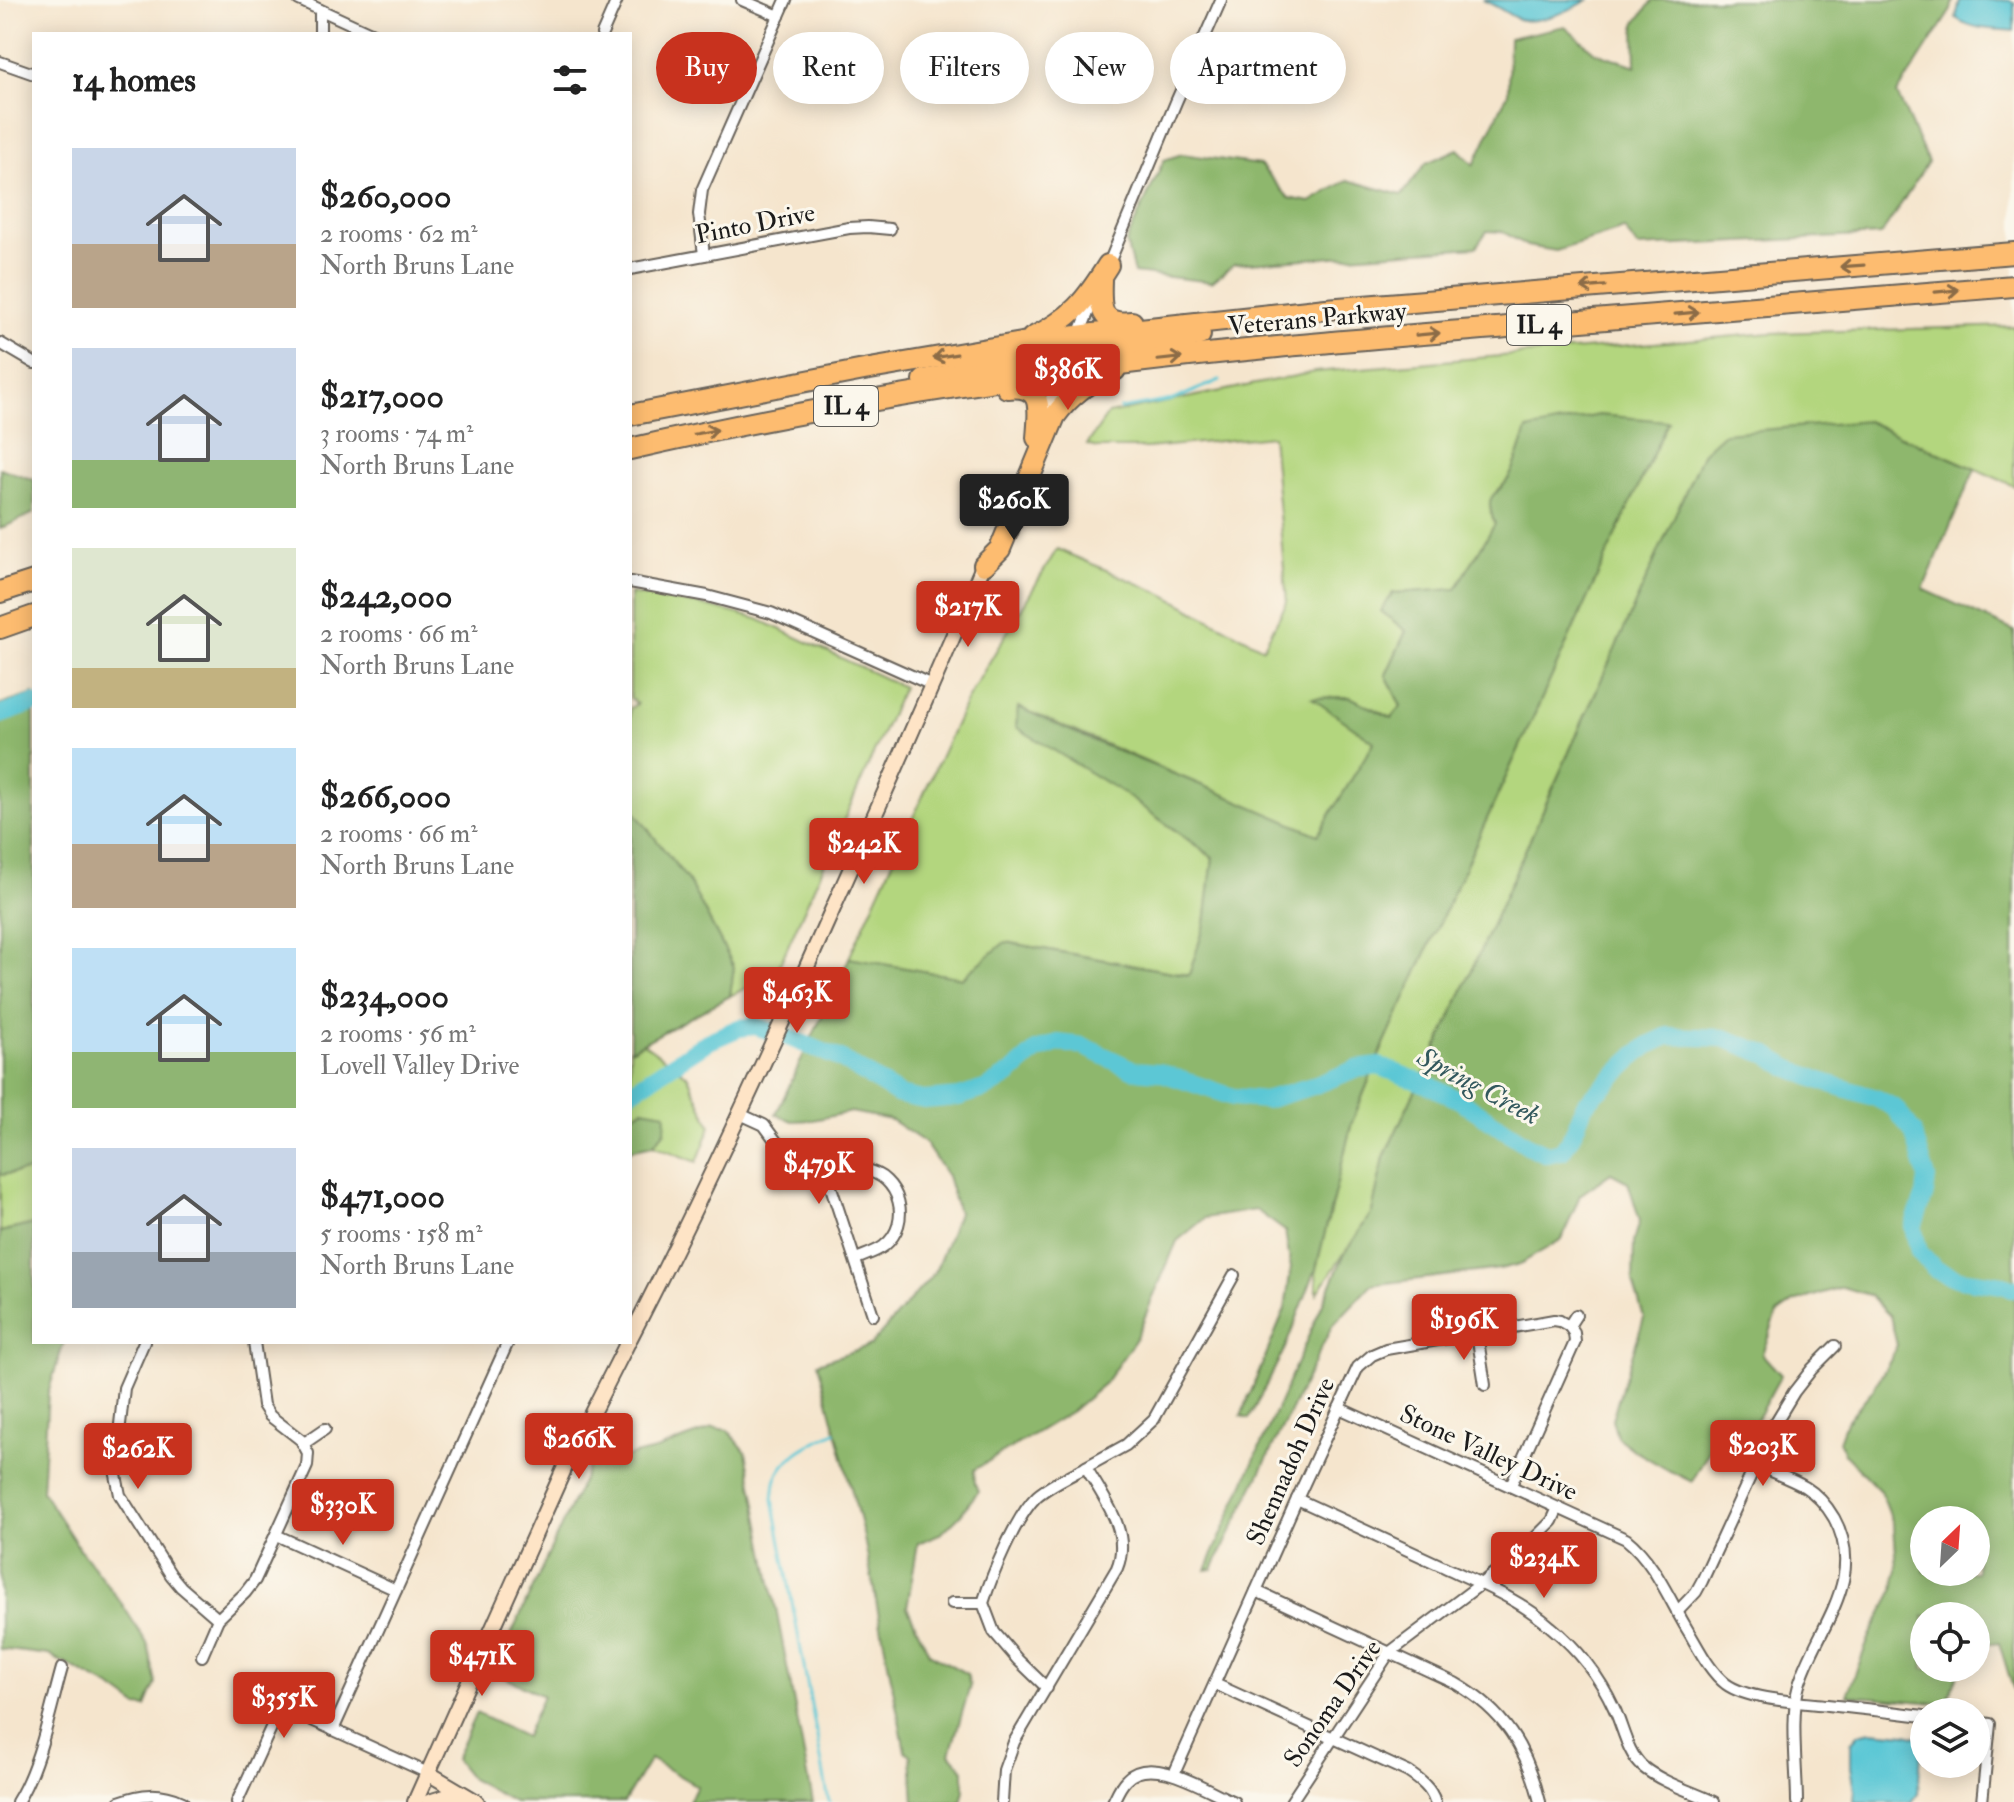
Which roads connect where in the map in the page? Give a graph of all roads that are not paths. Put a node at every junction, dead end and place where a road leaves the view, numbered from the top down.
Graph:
1 (299, 0) edge
2 (617, 0) edge
3 (742, 0) edge
4 (786, 0) edge
5 (1221, 0) edge
6 (320, 10) junction
7 (779, 16) junction
8 (320, 32) edge
9 (369, 32) edge
10 (603, 32) edge
11 (0, 62) edge
12 (32, 73) edge
13 (890, 229) dead end
14 (2014, 253) edge
15 (704, 255) junction
16 (632, 269) edge
17 (1105, 273) junction
18 (2014, 286) edge
19 (1357, 307) junction
20 (1279, 314) junction
21 (1078, 337) junction
22 (0, 343) edge
23 (1022, 343) junction
24 (32, 362) edge
25 (1130, 363) junction
26 (1064, 371) junction
27 (740, 392) junction
28 (844, 406) junction
29 (817, 411) junction
30 (632, 415) edge
31 (632, 425) edge
32 (1037, 438) junction
33 (632, 449) edge
34 (984, 565) junction
35 (32, 582) edge
36 (632, 582) edge
37 (0, 592) edge
38 (32, 617) edge
39 (0, 628) edge
40 (932, 685) junction
41 (740, 1114) junction
42 (828, 1178) junction
43 (856, 1259) junction
44 (1234, 1275) dead end
45 (873, 1315) dead end
46 (1576, 1315) dead end
47 (1569, 1326) junction
48 (632, 1334) edge
49 (1477, 1334) junction
50 (143, 1344) edge
51 (254, 1344) edge
52 (507, 1344) edge
53 (627, 1344) edge
54 (1835, 1346) dead end
55 (1485, 1385) dead end
56 (1339, 1408) junction
57 (325, 1429) dead end
58 (303, 1444) junction
59 (1755, 1464) junction
60 (1086, 1467) junction
61 (1511, 1485) junction
62 (1297, 1499) junction
63 (1558, 1508) junction
64 (276, 1535) junction
65 (1482, 1583) junction
66 (396, 1590) junction
67 (1256, 1591) junction
68 (952, 1603) dead end
69 (983, 1603) junction
70 (1677, 1612) junction
71 (218, 1619) junction
72 (1389, 1653) junction
73 (202, 1656) dead end
74 (62, 1668) dead end
75 (245, 1682) dead end
76 (1215, 1684) junction
77 (1047, 1688) junction
78 (1796, 1701) junction
79 (281, 1706) junction
80 (1910, 1714) edge
81 (333, 1730) junction
82 (1333, 1738) junction
83 (428, 1773) junction
84 (1174, 1774) junction
85 (1984, 1778) edge
86 (474, 1800) edge
87 (17, 1802) edge
88 (119, 1802) edge
89 (183, 1802) edge
90 (237, 1802) edge
91 (415, 1802) edge
92 (429, 1802) edge
93 (1002, 1802) edge
94 (1113, 1802) edge
95 (1234, 1802) edge
96 (1291, 1802) edge
97 (1435, 1802) edge
98 (1540, 1802) edge
99 (1714, 1802) edge
100 (1797, 1802) edge
101 (1982, 1802) edge

1 - 6 street
2 - 10 street
3 - 7 street
4 - 7 street
5 - 17 street
6 - 8 street
6 - 9 street
7 - 15 street
11 - 12 street
13 - 15 street, Pinto Drive
14 -> 19 highway, Veterans Parkway / IL 4
15 - 16 street, Pinto Drive
17 - 20 highway
17 - 21 street
17 - 23 highway
25 -> 18 highway, Veterans Parkway / IL 4
19 - 20 highway, Veterans Parkway / IL 4
19 - 26 highway
20 - 21 highway, Veterans Parkway / IL 4
21 - 23 highway, Veterans Parkway / IL 4
21 - 26 main road
21 - 29 highway
22 - 24 street
23 -> 27 highway, Veterans Parkway / IL 4
25 - 26 highway, Veterans Parkway / IL 4
25 - 34 highway
26 - 28 highway, Veterans Parkway / IL 4
26 - 32 main road
27 - 30 highway, Veterans Parkway / IL 4
27 - 31 highway
28 - 29 highway, Veterans Parkway / IL 4
28 - 32 highway
33 -> 29 highway, Veterans Parkway / IL 4
32 - 34 main road
34 - 40 main road
35 - 37 highway
36 - 40 street
38 - 39 highway
40 - 41 main road
41 - 42 street
41 - 48 main road
42 - 43 street
42 - 43 street
43 - 45 street
44 - 60 street
46 - 47 street
47 - 49 street, Shennadoh Drive
47 - 61 street
49 - 55 street
49 - 56 street, Shennadoh Drive
50 - 71 street
51 - 58 street
52 - 66 street
53 - 83 main road
54 - 59 street
56 - 61 street, Stone Valley Drive
56 - 62 street, Shennadoh Drive
57 - 58 street
58 - 64 street
59 - 70 street
59 - 78 street
60 - 69 street
60 - 77 street
61 - 63 street, Stone Valley Drive
62 - 65 street
62 - 67 street, Shennadoh Drive
63 - 65 street, Sonoma Drive
63 - 70 street, Stone Valley Drive
64 - 66 street
64 - 71 street
65 - 72 street, Sonoma Drive
65 - 99 street
66 - 81 street
67 - 72 street
67 - 76 street, Shennadoh Drive
68 - 69 street
69 - 77 street
70 - 78 street, Stone Valley Drive
71 - 73 street
72 - 82 street, Sonoma Drive
72 - 98 street
74 - 87 street
75 - 79 street
76 - 82 street
76 - 84 street, Shennadoh Drive
77 - 93 street
78 - 80 street, Stone Valley Drive
78 - 100 street
79 - 81 street
79 - 90 street
81 - 83 street
82 - 96 street, Sonoma Drive
82 - 97 street
83 - 86 main road
83 - 91 main road
84 - 94 street
84 - 95 street
85 - 101 street
86 - 92 main road
88 - 89 street

